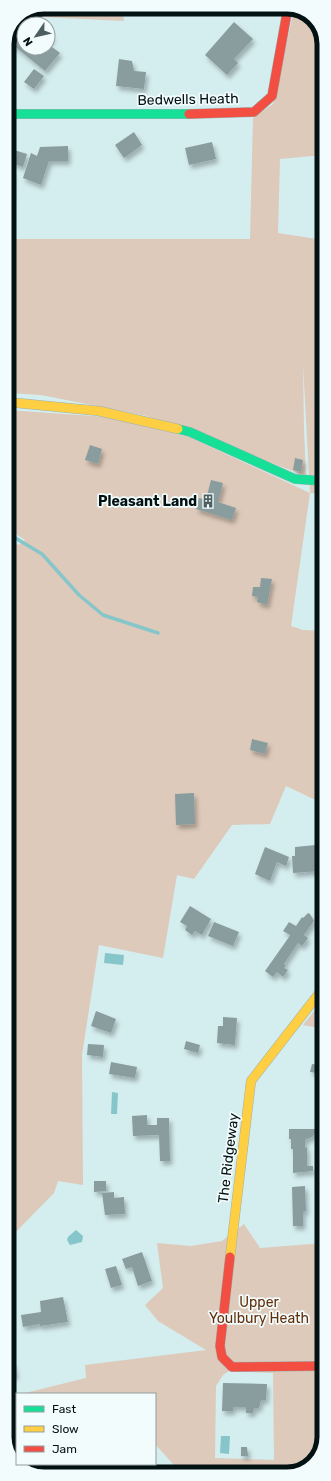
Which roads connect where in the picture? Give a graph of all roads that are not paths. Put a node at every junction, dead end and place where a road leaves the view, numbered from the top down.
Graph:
1 (287, 14) edge
2 (14, 114) edge
3 (14, 403) edge
4 (317, 480) edge
5 (317, 996) edge
6 (317, 1366) edge

1 - 2 street, Bedwells Heath
3 - 4 street
5 - 6 street, The Ridgeway

